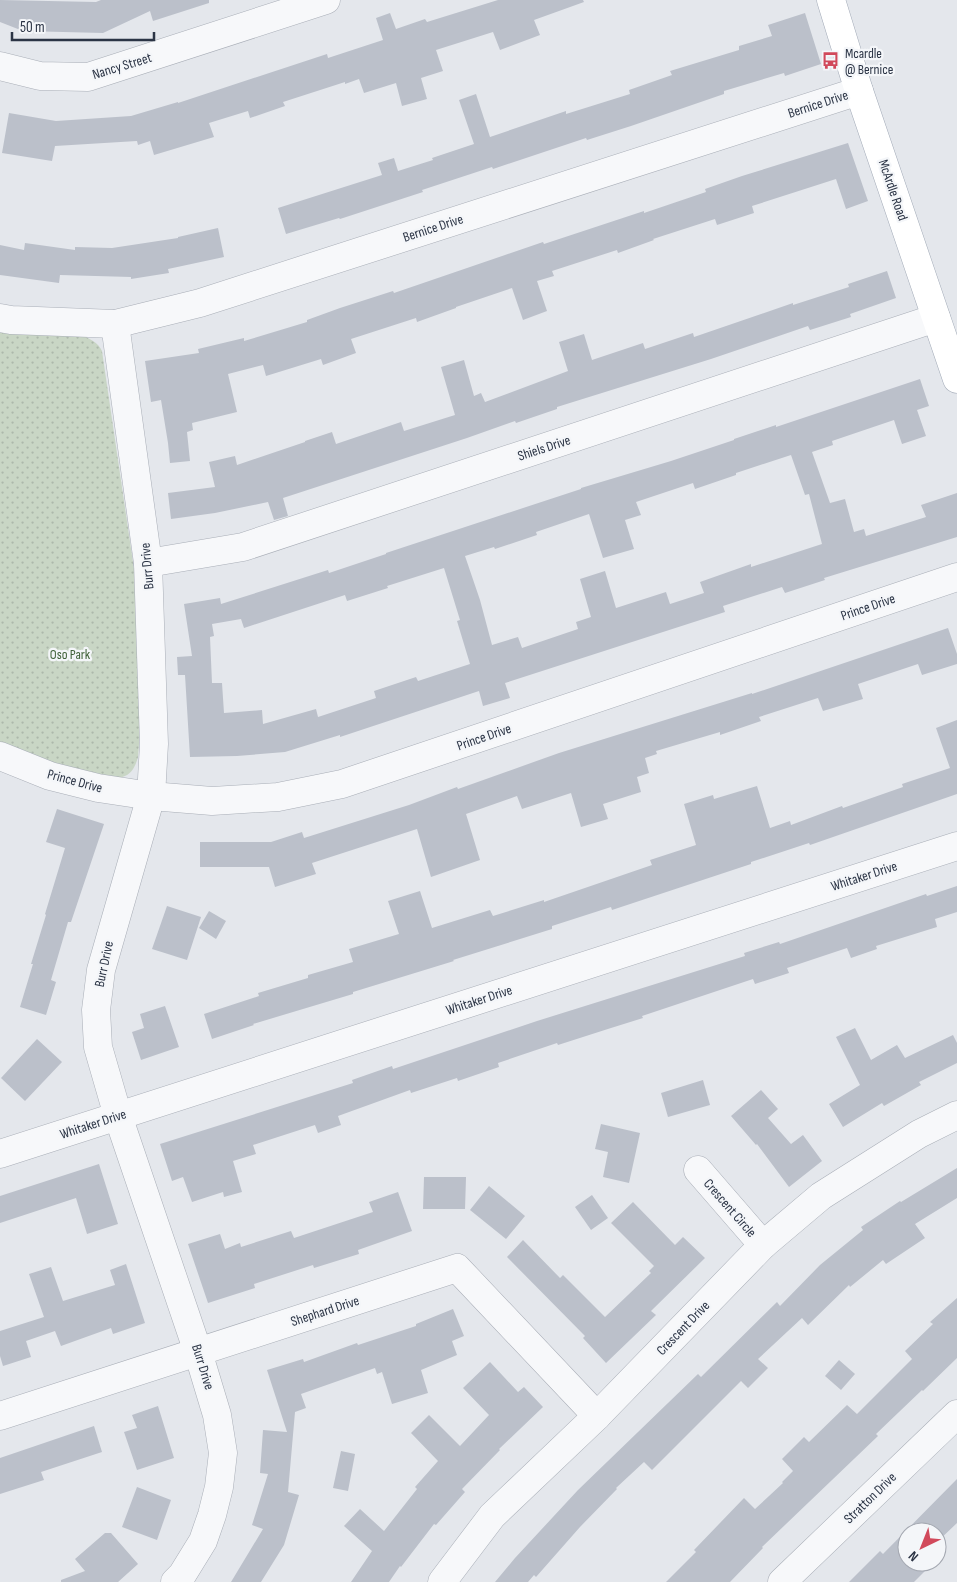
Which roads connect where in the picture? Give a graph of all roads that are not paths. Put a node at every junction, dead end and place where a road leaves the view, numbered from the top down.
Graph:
1 (326, 0) edge
2 (831, 0) edge
3 (0, 66) edge
4 (858, 91) junction
5 (0, 318) edge
6 (936, 318) junction
7 (115, 324) junction
8 (957, 379) edge
9 (148, 563) junction
10 (957, 577) edge
11 (0, 756) edge
12 (150, 796) junction
13 (957, 846) edge
14 (957, 1115) edge
15 (118, 1116) junction
16 (0, 1154) edge
17 (698, 1170) dead end
18 (763, 1245) junction
19 (198, 1352) junction
20 (957, 1414) edge
21 (0, 1416) edge
22 (597, 1416) junction
23 (175, 1582) edge
24 (442, 1582) edge
25 (782, 1582) edge

1 - 3 street, Nancy Street
2 - 4 main road, McArdle Road
4 - 6 main road, McArdle Road
4 - 7 street, Bernice Drive
5 - 7 street, Bernice Drive
6 - 8 main road, McArdle Road
6 - 9 street, Shiels Drive
7 - 9 street, Burr Drive
9 - 12 street, Burr Drive
10 - 12 street, Prince Drive
11 - 12 street, Prince Drive
12 - 15 street, Burr Drive
13 - 15 street, Whitaker Drive
14 - 18 street, Crescent Drive
15 - 16 street, Whitaker Drive
15 - 19 street, Burr Drive
17 - 18 street, Crescent Circle
18 - 22 street, Crescent Drive
19 - 21 street, Shephard Drive
19 - 22 street, Shephard Drive
19 - 23 street, Burr Drive
20 - 25 street, Stratton Drive
22 - 24 street, Crescent Drive

